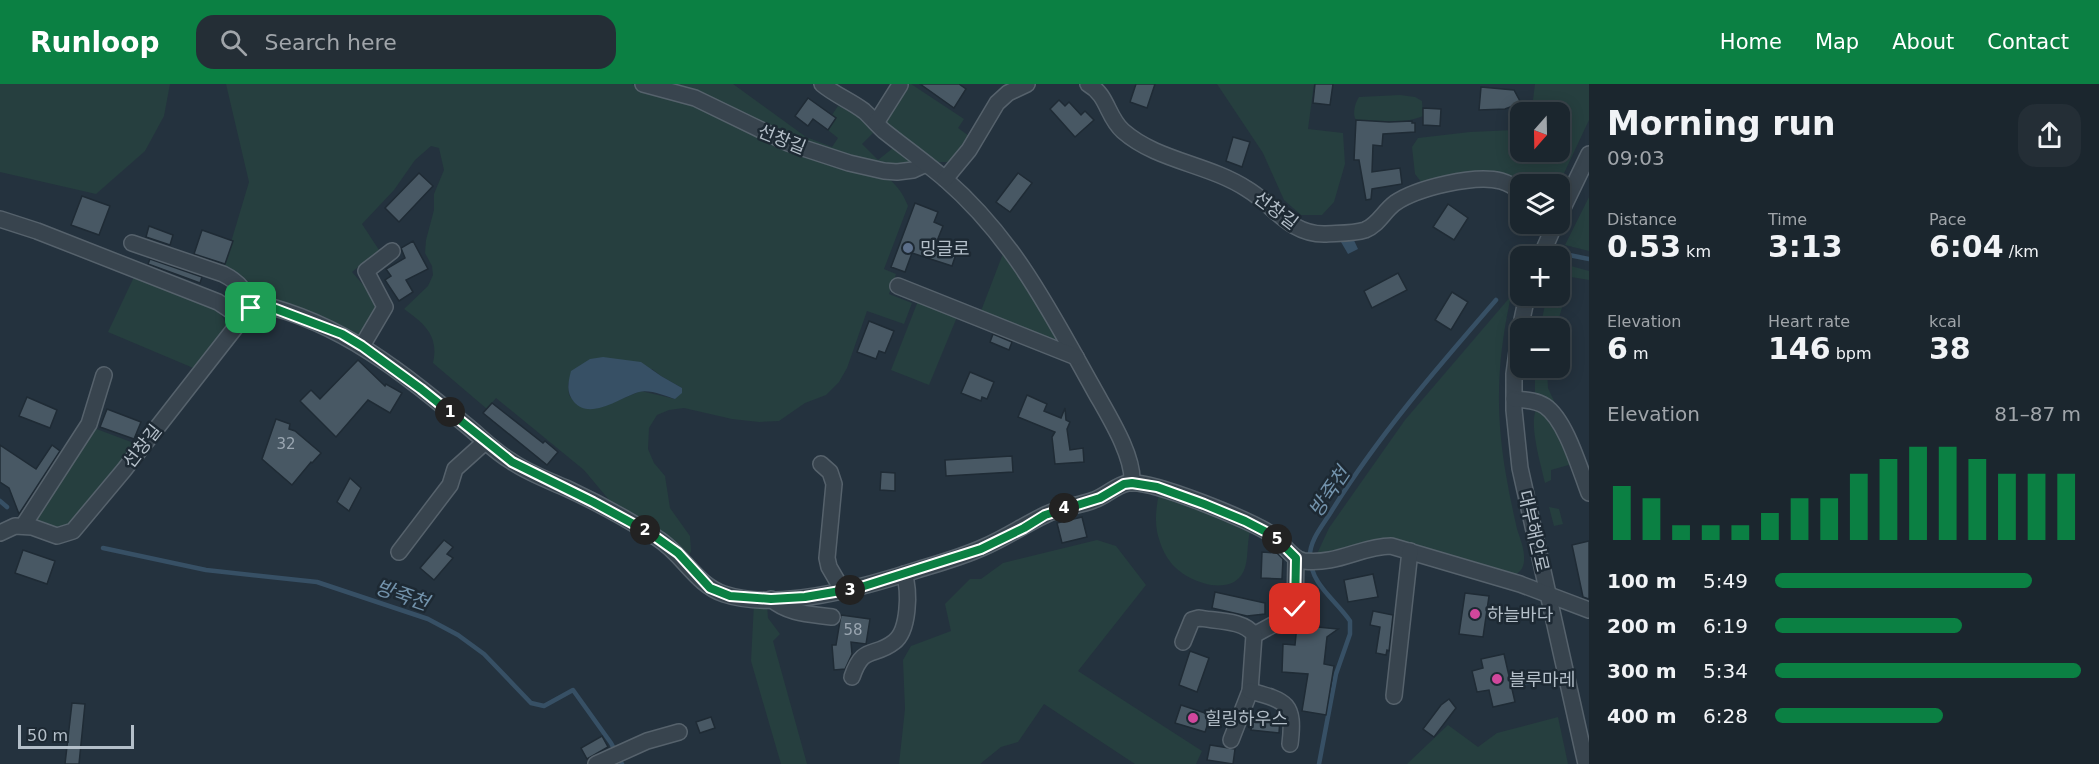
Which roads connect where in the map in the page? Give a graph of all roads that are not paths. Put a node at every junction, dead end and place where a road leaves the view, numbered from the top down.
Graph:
1 (643, 84) edge
2 (822, 84) edge
3 (1027, 84) edge
4 (1088, 84) edge
5 (900, 85) edge
6 (876, 123) junction
7 (1589, 154) edge
8 (926, 164) junction
9 (945, 179) junction
10 (1510, 186) edge
11 (1589, 186) edge
12 (1570, 192) joint
13 (0, 219) edge
14 (132, 243) dead end
15 (392, 251) dead end
16 (898, 286) dead end
17 (1525, 306) edge
18 (247, 313) junction
19 (362, 346) junction
20 (1076, 357) junction
21 (104, 375) dead end
22 (1514, 399) junction
23 (485, 442) junction
24 (821, 464) dead end
25 (1132, 483) junction
26 (1589, 493) edge
27 (23, 526) junction
28 (0, 533) edge
29 (1410, 551) junction
30 (399, 552) dead end
31 (1299, 560) junction
32 (904, 574) junction
33 (843, 591) junction
34 (1549, 594) junction
35 (771, 599) junction
36 (1589, 610) edge
37 (832, 617) dead end
38 (1254, 635) junction
39 (1183, 642) dead end
40 (852, 677) dead end
41 (1250, 691) junction
42 (1394, 696) dead end
43 (679, 732) dead end
44 (1232, 740) dead end
45 (1290, 744) dead end
46 (596, 764) edge
47 (1586, 764) edge

1 - 8 street, 선창길
2 - 6 street
3 - 9 street
4 - 10 street, 선창길
5 - 6 street
6 - 8 street
7 - 12 street
8 - 9 street
9 - 20 street
11 - 12 street
13 - 18 street
14 - 18 street
15 - 19 street
16 - 20 street
17 - 22 street, 대부해안로
18 - 19 street
18 - 27 street, 선창길
19 - 23 street
20 - 25 street
21 - 27 street
22 - 26 street
22 - 34 street, 대부해안로
23 - 30 street
23 - 35 street
24 - 33 street
25 - 31 street
25 - 32 street
27 - 28 street
29 - 31 street
29 - 34 street
29 - 42 street
31 - 38 street
32 - 33 street
32 - 40 street
33 - 35 street
34 - 36 street
34 - 47 street, 대부해안로
35 - 37 street
38 - 39 street
38 - 41 street
41 - 44 street
41 - 45 street
43 - 46 street

